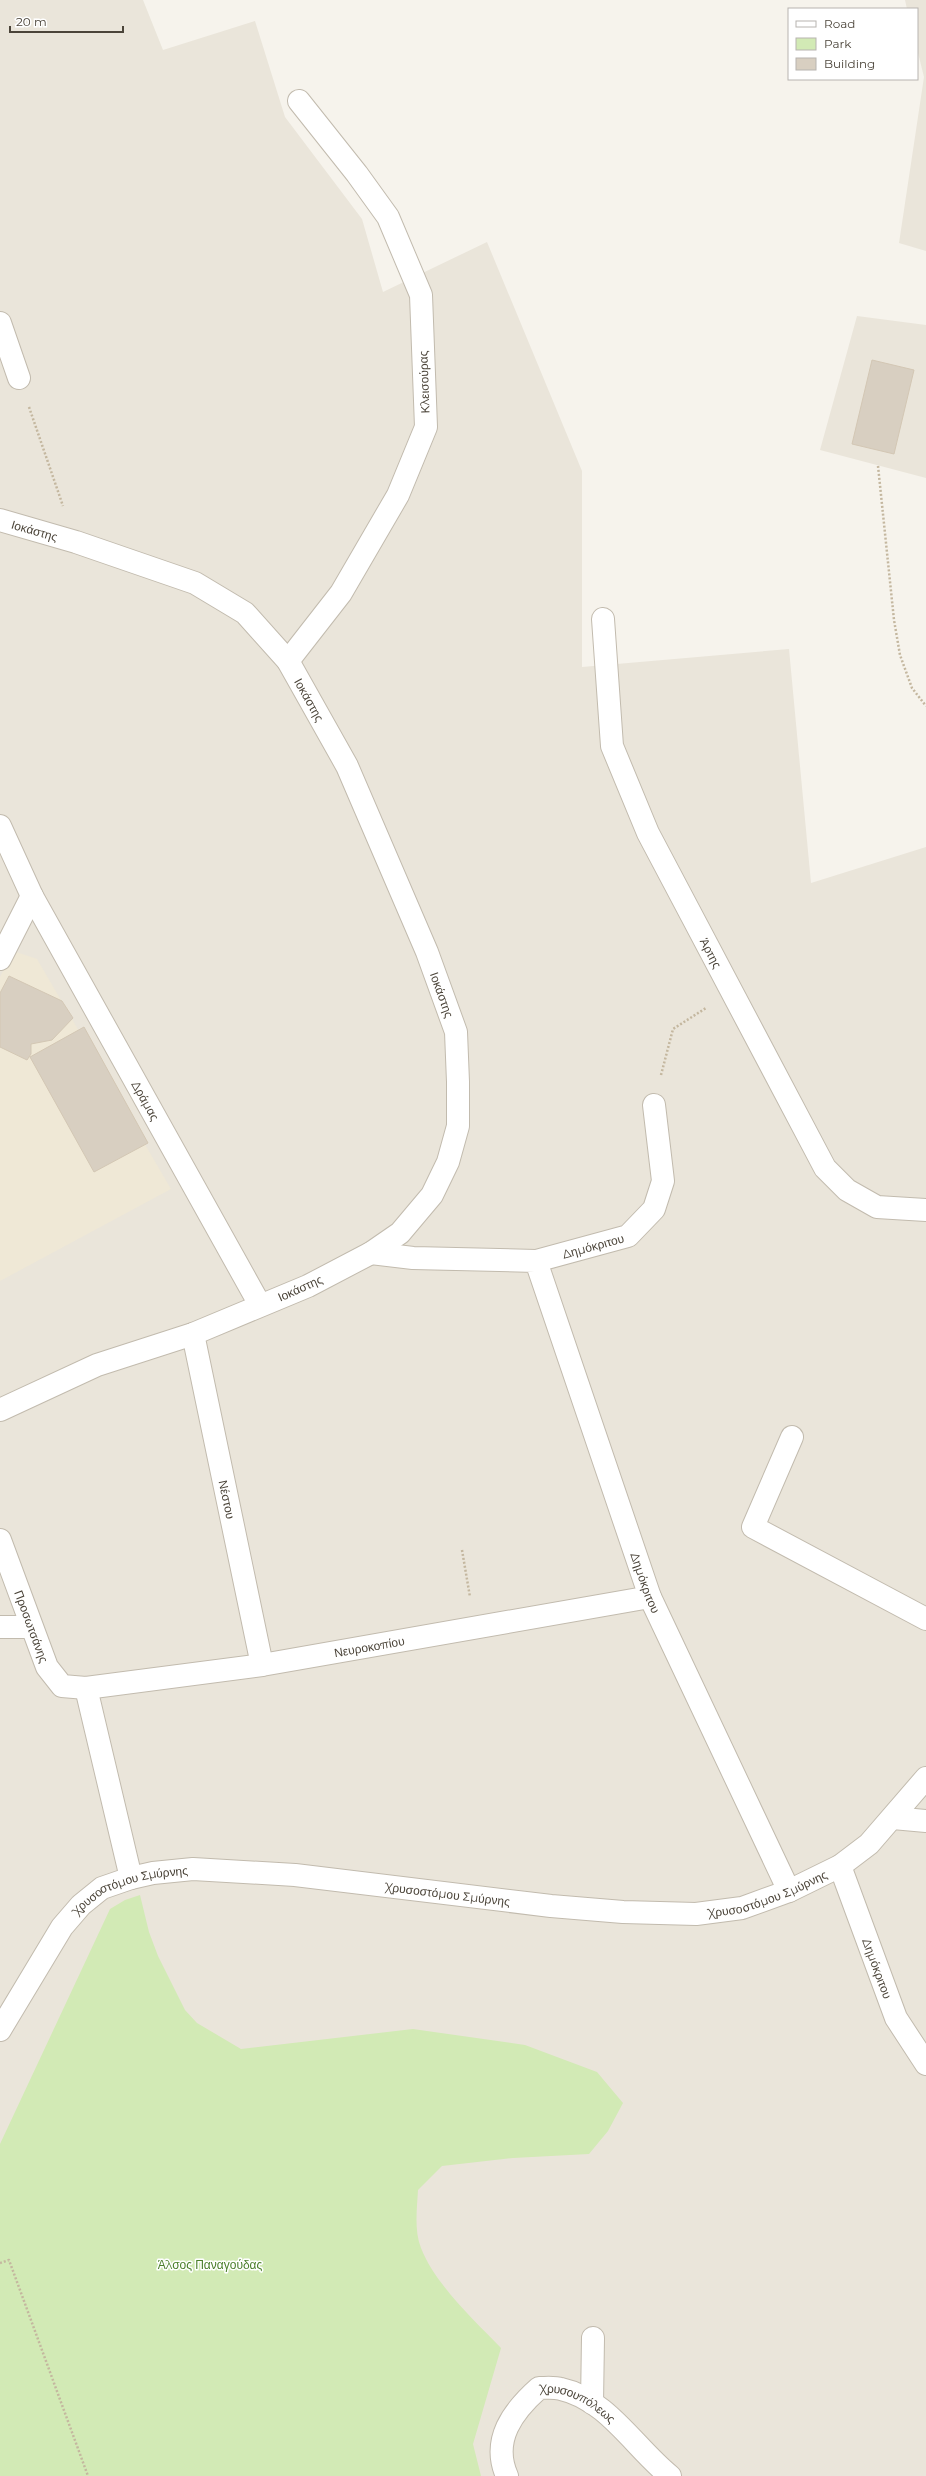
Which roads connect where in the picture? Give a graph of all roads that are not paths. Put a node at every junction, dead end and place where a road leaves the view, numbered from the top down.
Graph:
1 (299, 100) dead end
2 (0, 323) edge
3 (19, 378) road end
4 (0, 520) edge
5 (603, 619) dead end
6 (288, 661) junction
7 (0, 826) edge
8 (32, 896) junction
9 (0, 959) edge
10 (654, 1105) road end
11 (926, 1210) edge
12 (371, 1253) junction
13 (536, 1261) junction
14 (260, 1306) junction
15 (193, 1334) junction
16 (0, 1410) edge
17 (792, 1437) dead end
18 (0, 1540) edge
19 (650, 1597) junction
20 (926, 1619) edge
21 (0, 1627) edge
22 (30, 1627) junction
23 (262, 1665) junction
24 (86, 1688) junction
25 (926, 1778) edge
26 (893, 1818) junction
27 (926, 1821) edge
28 (840, 1866) junction
29 (131, 1878) junction
30 (789, 1891) junction
31 (0, 2030) edge
32 (926, 2064) edge
33 (593, 2338) dead end
34 (592, 2402) junction
35 (507, 2476) edge
36 (670, 2476) edge

1 - 6 street, Κλεισούρας
2 - 3 street
4 - 6 street, Ιοκάστης
5 - 11 street, Άρτης
6 - 12 street, Ιοκάστης
7 - 8 street, Δράμας
8 - 9 street
8 - 14 street, Δράμας
10 - 13 street, Δημόκριτου
12 - 13 street, Δημόκριτου
12 - 14 street, Ιοκάστης
13 - 19 street, Δημόκριτου
14 - 15 street, Ιοκάστης
15 - 16 street, Ιοκάστης
15 - 23 street, Νέστου
17 - 20 street
18 - 22 street, Προσωτσάνης
19 - 23 street, Νευροκοπίου
19 - 30 street, Δημόκριτου
21 - 22 street
22 - 24 street, Προσωτσάνης
23 - 24 street, Νευροκοπίου
24 - 29 street
25 - 26 street, Χρυσοστόμου Σμύρνης
26 - 27 street
26 - 28 street, Χρυσοστόμου Σμύρνης
28 - 30 street, Χρυσοστόμου Σμύρνης
28 - 32 street, Δημόκριτου
29 - 30 street, Χρυσοστόμου Σμύρνης
29 - 31 street, Χρυσοστόμου Σμύρνης
33 - 34 street
34 - 35 street, Χρυσουπόλεως
34 - 36 street, Χρυσουπόλεως

